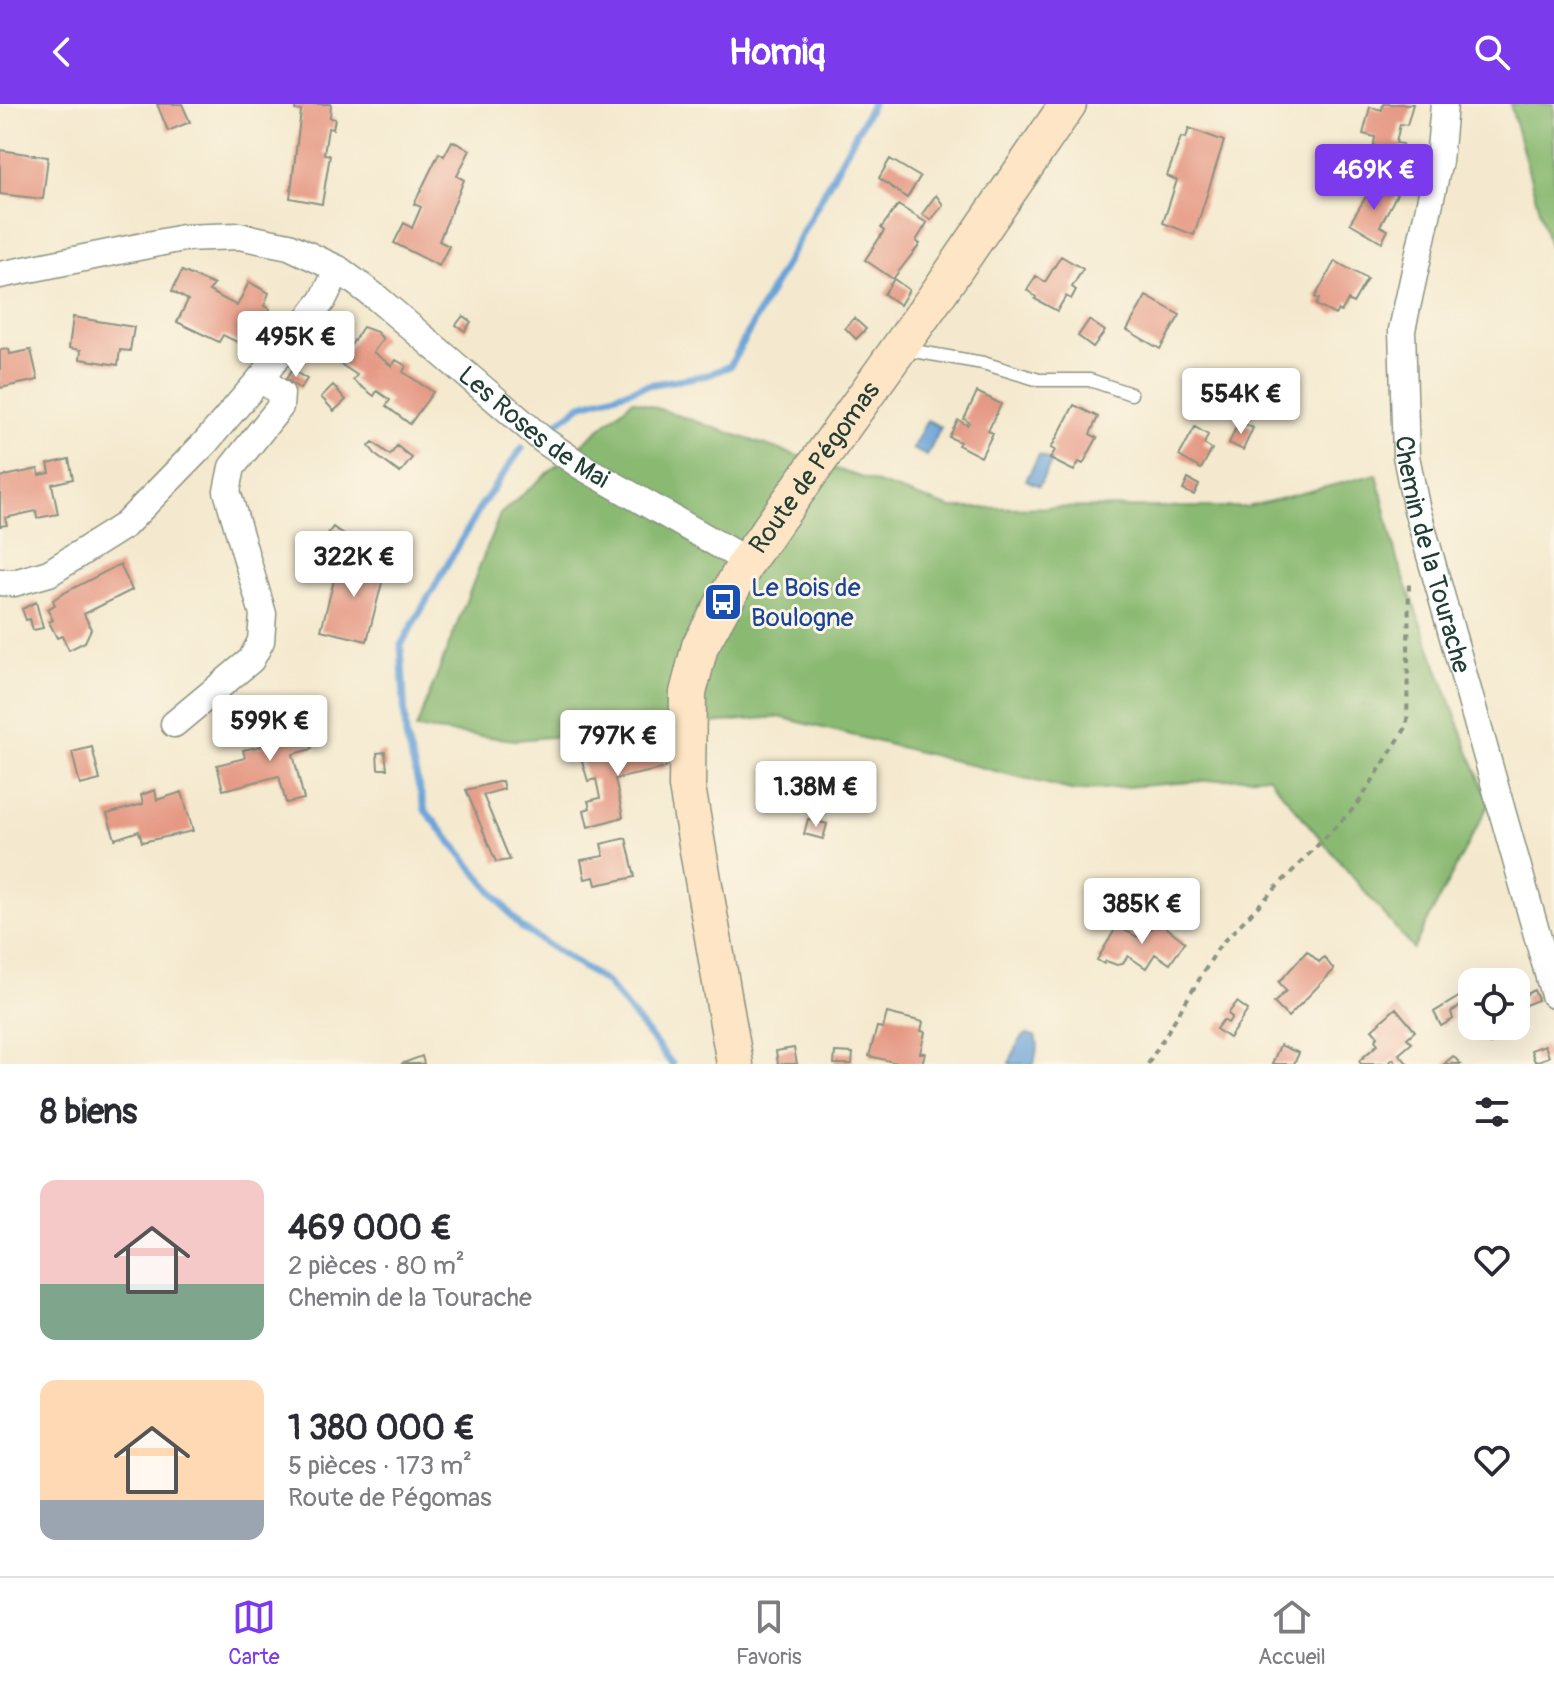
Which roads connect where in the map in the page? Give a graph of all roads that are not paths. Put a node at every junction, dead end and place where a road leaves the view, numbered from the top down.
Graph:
1 (1068, 104) edge
2 (1444, 104) edge
3 (338, 269) junction
4 (0, 275) edge
5 (899, 349) junction
6 (261, 378) junction
7 (1131, 394) dead end
8 (747, 561) junction
9 (0, 582) edge
10 (174, 724) dead end
11 (1552, 983) edge
12 (735, 1064) edge

1 - 5 main road, Route de Pégomas
2 - 11 street, Chemin de la Tourache
3 - 4 street, Les Roses de Mai
3 - 6 street
3 - 8 street, Les Roses de Mai
5 - 7 lane
5 - 8 main road, Route de Pégomas
6 - 9 street
6 - 10 street
8 - 12 main road, Route de Pégomas

